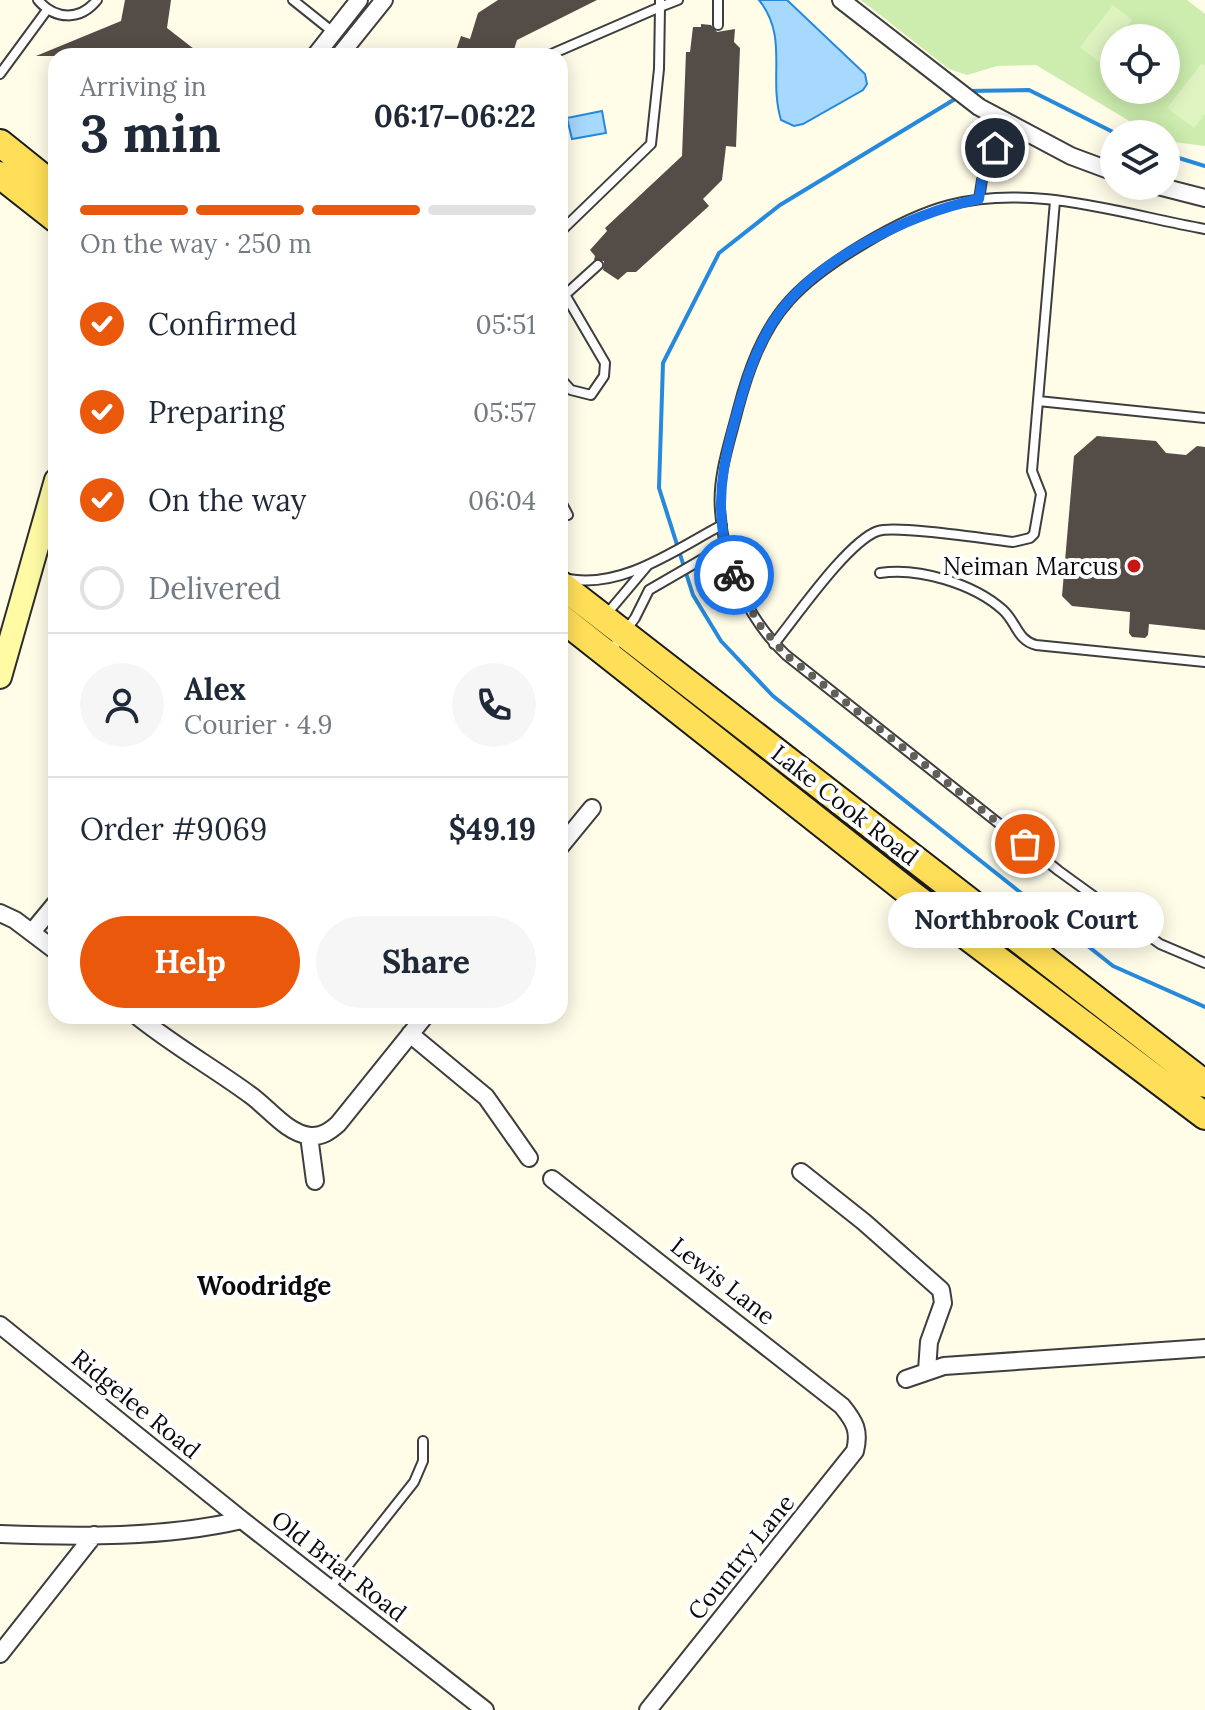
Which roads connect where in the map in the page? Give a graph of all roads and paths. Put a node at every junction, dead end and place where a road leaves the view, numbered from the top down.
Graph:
1 (38, 0) edge
2 (97, 0) edge
3 (293, 0) edge
4 (359, 0) edge
5 (384, 0) edge
6 (678, 0) edge
7 (718, 0) edge
8 (841, 0) edge
9 (660, 3) edge
10 (47, 10) junction
11 (718, 25) dead end
12 (334, 32) junction
13 (321, 48) edge
14 (345, 48) edge
15 (564, 48) edge
16 (0, 74) edge
17 (1006, 121) junction
18 (0, 143) edge
19 (1100, 167) edge
20 (0, 175) edge
21 (48, 182) edge
22 (1180, 192) edge
23 (1205, 198) edge
24 (979, 199) junction
25 (1055, 201) junction
26 (48, 213) edge
27 (568, 225) edge
28 (1205, 229) edge
29 (598, 265) dead end
30 (568, 292) edge
31 (568, 297) edge
32 (568, 387) edge
33 (1038, 401) junction
34 (1205, 418) edge
35 (48, 508) edge
36 (722, 525) junction
37 (725, 546) junction
38 (648, 565) junction
39 (880, 573) dead end
40 (568, 579) edge
41 (568, 590) edge
42 (568, 623) edge
43 (613, 626) junction
44 (774, 644) junction
45 (597, 647) junction
46 (1205, 662) edge
47 (0, 677) edge
48 (592, 808) dead end
49 (568, 837) edge
50 (0, 913) edge
51 (48, 913) edge
52 (32, 932) junction
53 (48, 945) edge
54 (1205, 963) edge
55 (147, 1024) edge
56 (418, 1024) edge
57 (410, 1034) junction
58 (1205, 1084) edge
59 (1205, 1116) edge
60 (309, 1136) junction
61 (529, 1158) dead end
62 (801, 1172) dead end
63 (552, 1179) dead end
64 (315, 1181) dead end
65 (0, 1325) edge
66 (1205, 1348) edge
67 (927, 1370) junction
68 (906, 1379) dead end
69 (857, 1428) joint
70 (423, 1441) dead end
71 (242, 1520) junction
72 (0, 1534) edge
73 (94, 1535) junction
74 (330, 1589) junction
75 (0, 1654) edge
76 (485, 1710) edge
77 (648, 1710) edge

1 - 10 lane
2 - 10 lane
3 - 12 lane
4 - 12 street
5 - 14 street
6 - 9 lane
7 - 11 lane
8 - 17 street
9 - 15 lane
9 - 27 lane
10 - 16 lane
12 - 13 street
17 - 19 street
17 - 24 lane
18 - 21 main road
20 - 26 main road
22 - 23 street
24 - 25 lane
24 - 36 lane
25 - 28 lane
25 - 33 lane
29 - 30 lane
31 - 32 lane
33 - 34 lane
33 - 44 lane
35 - 47 street
36 - 37 lane
36 - 38 lane
37 - 43 lane
37 - 44 lane
38 - 40 lane
38 - 43 lane
39 - 46 lane
41 - 43 main road, Lake Cook Road
42 - 45 main road, Lake Cook Road
43 - 45 lane
43 - 45 lane
43 - 58 main road, Lake Cook Road
44 - 54 lane
45 - 59 main road, Lake Cook Road
48 - 49 street
50 - 52 street
51 - 52 street
52 - 53 street
55 - 60 street
56 - 57 street
57 - 60 street
57 - 61 street
60 - 64 street
62 - 67 street
63 - 69 street, Lewis Lane
65 - 71 street, Ridgelee Road
66 - 67 street
67 - 68 street
69 - 77 street, Country Lane
70 - 74 lane
71 - 73 street, Old Briar Road
71 - 74 street, Old Briar Road
72 - 73 street, Old Briar Road
73 - 75 street
74 - 76 street, Old Briar Road

